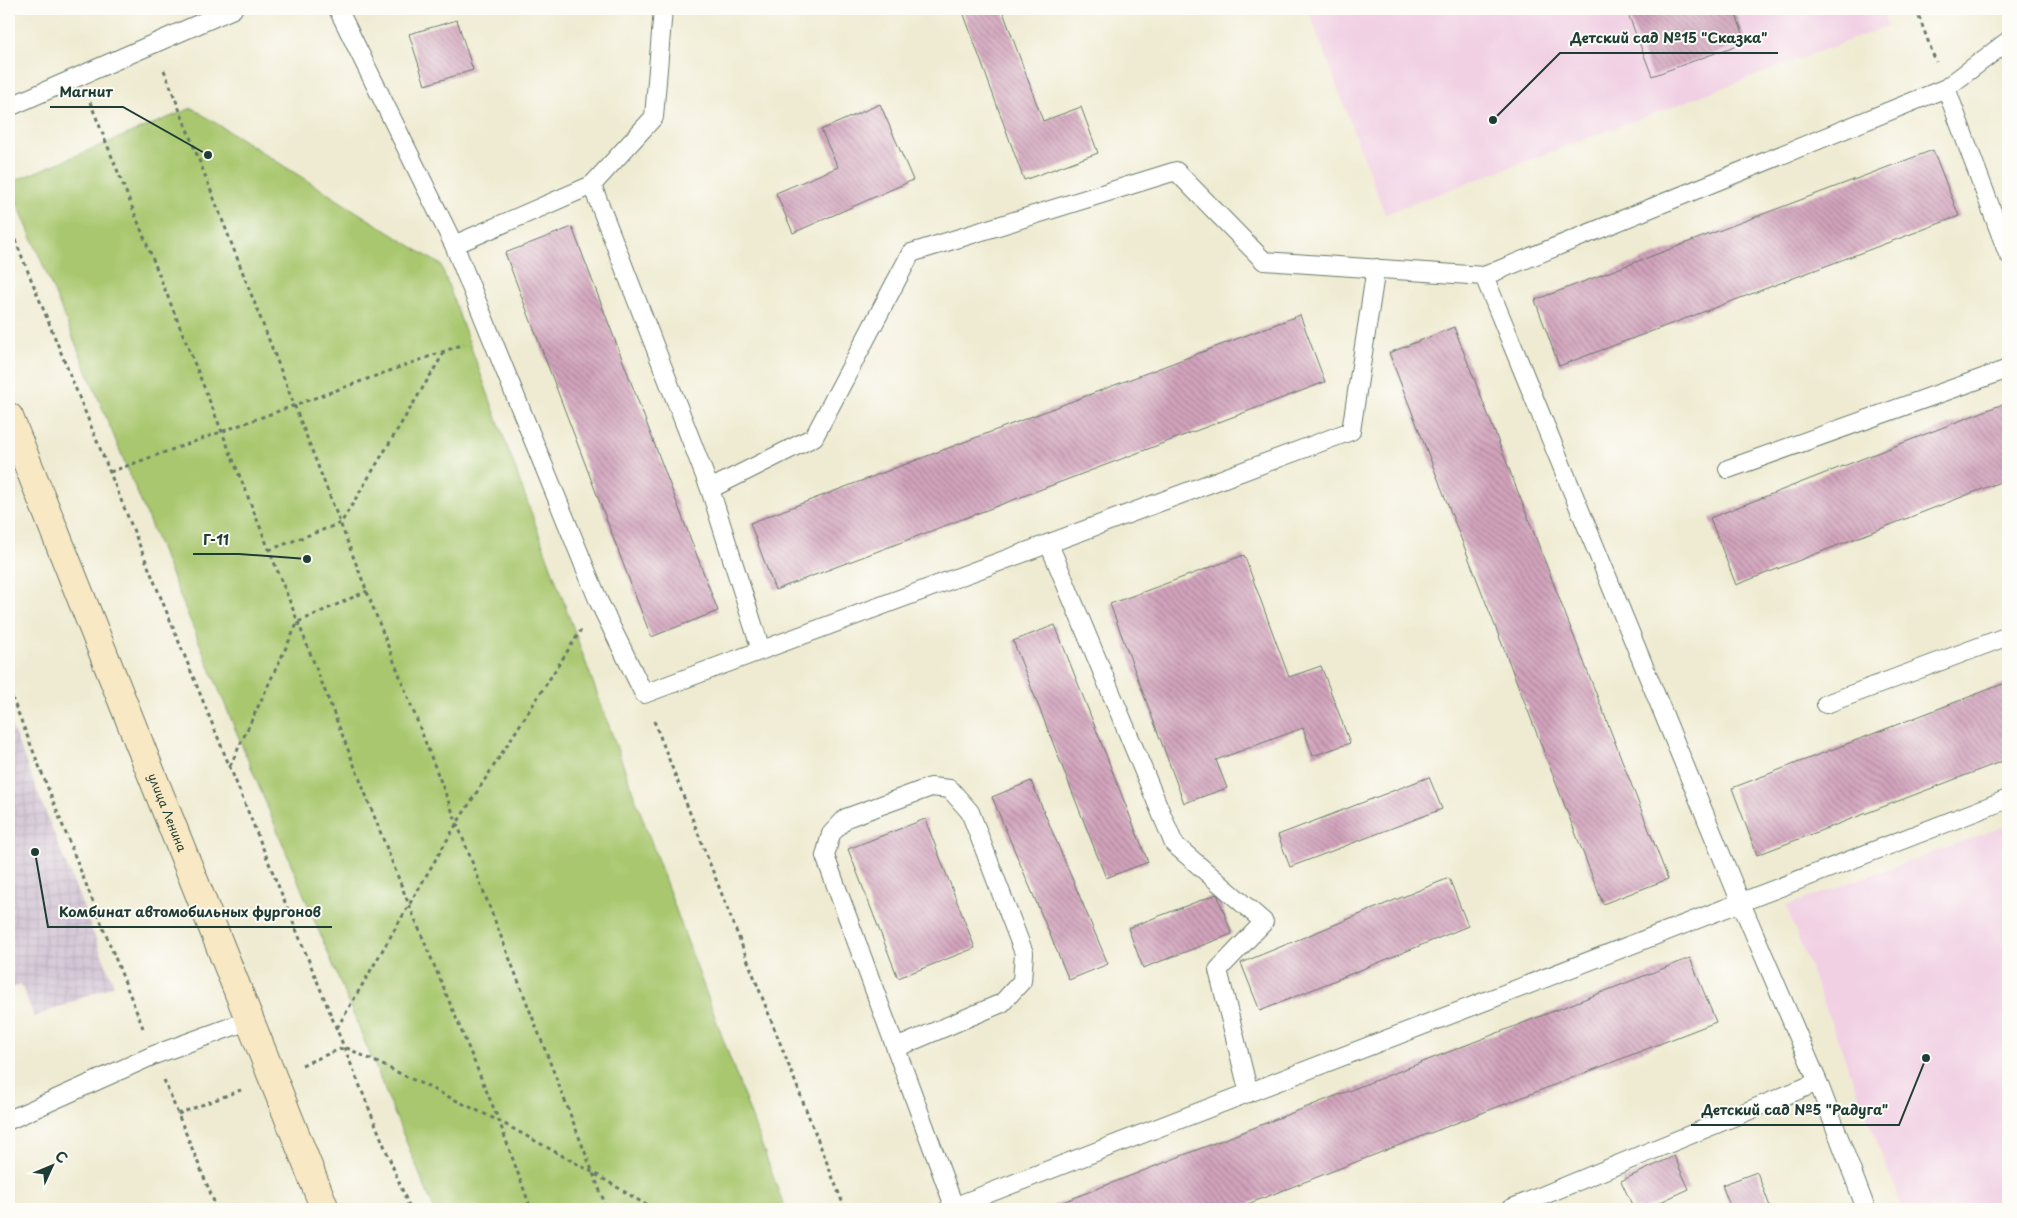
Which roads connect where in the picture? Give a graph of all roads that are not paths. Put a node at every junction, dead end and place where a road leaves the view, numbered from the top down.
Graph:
1 (233, 9) edge
2 (338, 9) edge
3 (663, 9) edge
4 (2008, 42) edge
5 (1946, 88) junction
6 (9, 107) edge
7 (592, 185) junction
8 (454, 245) junction
9 (2008, 254) edge
10 (1376, 268) junction
11 (1484, 276) junction
12 (2008, 369) edge
13 (9, 417) edge
14 (1728, 469) dead end
15 (710, 489) junction
16 (1049, 544) junction
17 (2008, 636) edge
18 (761, 650) junction
19 (1826, 704) dead end
20 (2008, 799) edge
21 (1741, 903) junction
22 (250, 1020) junction
23 (896, 1048) junction
24 (1818, 1082) junction
25 (1249, 1093) junction
26 (9, 1120) edge
27 (953, 1208) edge
28 (325, 1209) edge
29 (1510, 1209) edge
30 (1866, 1209) edge

1 - 6 lane
2 - 8 lane
3 - 7 lane
4 - 5 lane
5 - 9 lane
5 - 11 lane
7 - 8 lane
7 - 15 lane
8 - 18 lane
10 - 11 lane
10 - 15 lane
10 - 16 lane
11 - 21 lane
12 - 14 lane
13 - 22 main road, улица Ленина
15 - 18 lane
16 - 18 lane
16 - 25 lane
17 - 19 lane
20 - 21 lane
21 - 24 lane
21 - 25 lane
22 - 26 lane
22 - 28 main road, улица Ленина
23 - 23 lane
23 - 27 lane
24 - 29 lane
24 - 30 lane
25 - 27 lane

